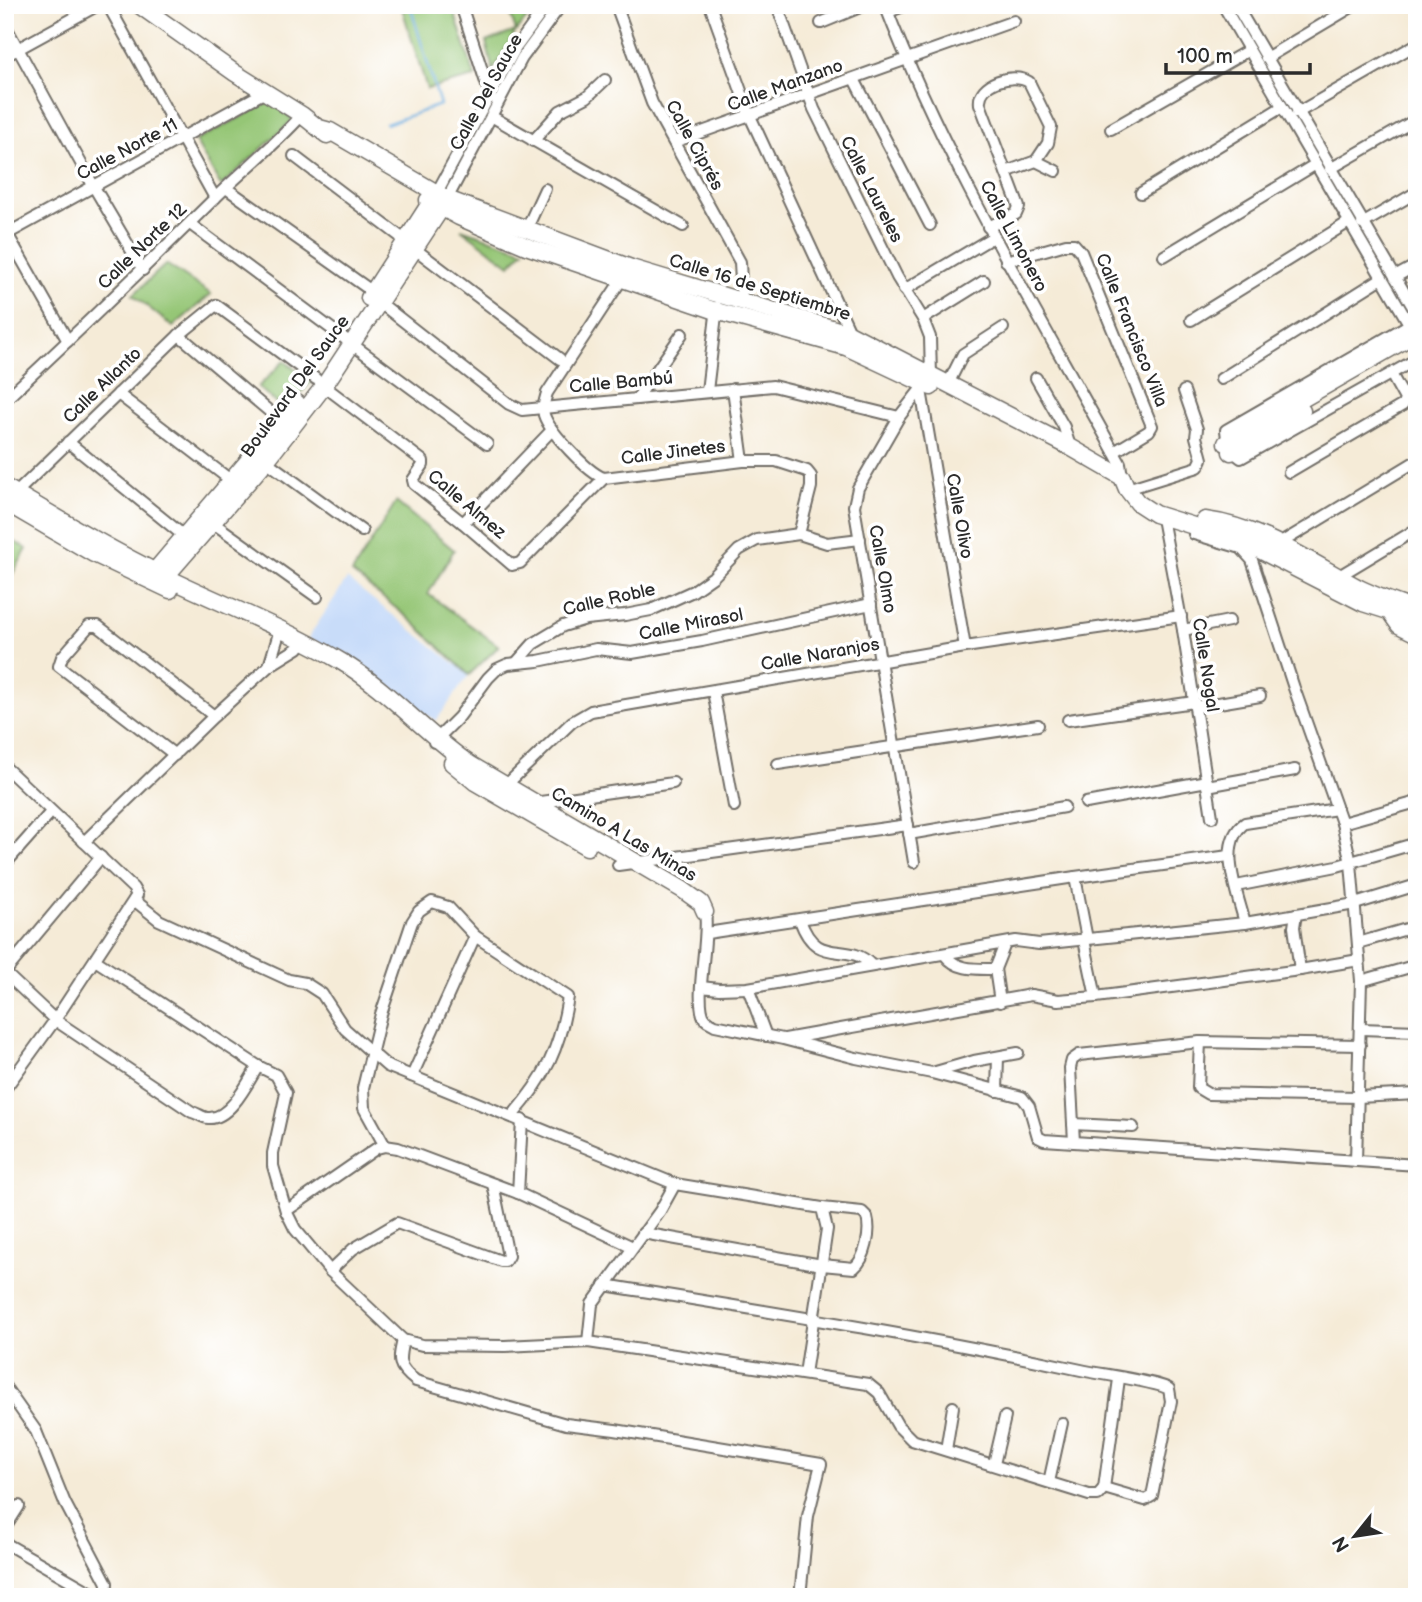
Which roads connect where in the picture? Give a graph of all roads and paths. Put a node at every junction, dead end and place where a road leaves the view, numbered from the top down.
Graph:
1 (98, 5) edge
2 (108, 5) edge
3 (139, 5) edge
4 (461, 5) edge
5 (547, 5) edge
6 (561, 5) edge
7 (616, 5) edge
8 (710, 5) edge
9 (777, 5) edge
10 (865, 5) edge
11 (906, 5) edge
12 (1223, 5) edge
13 (1236, 5) edge
14 (1356, 5) edge
15 (887, 9) edge
16 (1014, 21) dead end
17 (821, 23) dead end
18 (5, 25) edge
19 (1417, 44) edge
20 (18, 48) junction
21 (1249, 50) junction
22 (5, 56) edge
23 (1266, 58) junction
24 (906, 61) junction
25 (854, 79) junction
26 (605, 80) dead end
27 (265, 92) junction
28 (809, 95) junction
29 (492, 106) junction
30 (1282, 107) junction
31 (1297, 113) junction
32 (302, 115) junction
33 (750, 116) junction
34 (1417, 118) edge
35 (1111, 129) dead end
36 (181, 140) junction
37 (533, 141) junction
38 (674, 142) junction
39 (294, 156) dead end
40 (1036, 161) junction
41 (1315, 164) junction
42 (1330, 169) junction
43 (1056, 171) dead end
44 (1006, 172) junction
45 (93, 187) junction
46 (226, 188) junction
47 (545, 189) dead end
48 (1417, 192) edge
49 (1141, 193) dead end
50 (215, 198) junction
51 (439, 201) junction
52 (1349, 222) junction
53 (190, 224) junction
54 (1362, 224) junction
55 (930, 225) dead end
56 (684, 226) dead end
57 (988, 227) junction
58 (527, 228) junction
59 (6, 233) edge
60 (993, 237) junction
61 (410, 245) junction
62 (1164, 256) dead end
63 (1006, 261) junction
64 (1417, 265) edge
65 (143, 270) junction
66 (1395, 277) junction
67 (1382, 278) junction
68 (622, 279) junction
69 (984, 281) dead end
70 (904, 290) junction
71 (719, 294) junction
72 (376, 297) junction
73 (743, 300) junction
74 (216, 305) joint
75 (716, 311) junction
76 (1417, 314) edge
77 (923, 319) junction
78 (1191, 320) dead end
79 (1003, 328) dead end
80 (1415, 332) edge
81 (682, 334) dead end
82 (851, 334) junction
83 (179, 335) junction
84 (348, 340) junction
85 (68, 341) junction
86 (560, 359) dead end
87 (1417, 359) edge
88 (1391, 374) junction
89 (1036, 378) dead end
90 (1221, 379) dead end
91 (320, 382) junction
92 (926, 383) junction
93 (948, 384) junction
94 (733, 389) junction
95 (707, 391) junction
96 (1184, 391) dead end
97 (118, 394) junction
98 (638, 397) junction
99 (5, 400) edge
100 (543, 407) junction
101 (899, 417) junction
102 (282, 422) junction
103 (552, 430) junction
104 (68, 442) junction
105 (486, 444) dead end
106 (1070, 447) junction
107 (1229, 447) joint
108 (1114, 452) junction
109 (266, 461) junction
110 (743, 461) junction
111 (1413, 463) dead end
112 (1289, 471) dead end
113 (604, 478) junction
114 (233, 482) junction
115 (1125, 483) junction
116 (9, 494) edge
117 (1170, 519) junction
118 (212, 522) junction
119 (463, 523) junction
120 (1417, 529) edge
121 (362, 531) dead end
122 (799, 534) junction
123 (184, 536) junction
124 (860, 539) junction
125 (1279, 544) junction
126 (518, 565) joint
127 (1339, 576) junction
128 (156, 578) junction
129 (317, 597) dead end
130 (871, 604) junction
131 (1390, 607) junction
132 (1416, 609) edge
133 (1181, 616) junction
134 (1229, 621) dead end
135 (1183, 630) junction
136 (1417, 634) edge
137 (278, 635) junction
138 (301, 644) junction
139 (965, 648) junction
140 (881, 661) junction
141 (517, 662) junction
142 (269, 666) junction
143 (713, 691) junction
144 (1260, 696) dead end
145 (1195, 705) junction
146 (214, 716) junction
147 (1068, 720) dead end
148 (1038, 725) dead end
149 (435, 741) junction
150 (896, 747) junction
151 (175, 755) junction
152 (778, 764) dead end
153 (5, 767) edge
154 (1295, 769) dead end
155 (673, 783) dead end
156 (1207, 783) junction
157 (502, 790) junction
158 (1417, 802) edge
159 (534, 803) junction
160 (1086, 803) dead end
161 (734, 806) dead end
162 (1064, 807) dead end
163 (1337, 809) junction
164 (51, 812) junction
165 (1212, 817) dead end
166 (1342, 823) junction
167 (909, 830) junction
168 (85, 842) junction
169 (1417, 844) edge
170 (1229, 856) junction
171 (101, 857) junction
172 (914, 862) dead end
173 (1350, 863) junction
174 (5, 864) edge
175 (636, 864) junction
176 (618, 865) junction
177 (1075, 877) junction
178 (1417, 885) edge
179 (1236, 886) junction
180 (679, 894) junction
181 (134, 900) junction
182 (1355, 904) junction
183 (705, 912) joint
184 (1296, 914) junction
185 (800, 920) junction
186 (1245, 923) junction
187 (1417, 926) edge
188 (707, 933) junction
189 (475, 936) junction
190 (1085, 939) junction
191 (1358, 943) junction
192 (1005, 944) junction
193 (945, 955) junction
194 (95, 960) junction
195 (1359, 960) junction
196 (871, 965) junction
197 (1417, 965) edge
198 (995, 969) junction
199 (1300, 970) junction
200 (5, 972) edge
201 (1361, 981) junction
202 (701, 987) junction
203 (748, 988) junction
204 (1096, 997) junction
205 (1000, 1002) junction
206 (55, 1020) junction
207 (1361, 1029) junction
208 (1417, 1031) edge
209 (765, 1036) junction
210 (783, 1039) junction
211 (1200, 1042) junction
212 (1360, 1045) junction
213 (372, 1052) junction
214 (1018, 1053) dead end
215 (998, 1057) junction
216 (258, 1066) junction
217 (932, 1073) junction
218 (412, 1076) junction
219 (5, 1089) edge
220 (997, 1091) junction
221 (1417, 1094) edge
222 (1358, 1097) junction
223 (517, 1118) junction
224 (1073, 1124) junction
225 (1133, 1127) dead end
226 (1074, 1142) junction
227 (385, 1146) junction
228 (1356, 1161) junction
229 (1417, 1165) edge
230 (493, 1184) junction
231 (675, 1184) junction
232 (518, 1193) junction
233 (822, 1208) junction
234 (286, 1211) junction
235 (643, 1233) junction
236 (634, 1247) junction
237 (822, 1265) junction
238 (330, 1271) junction
239 (606, 1285) junction
240 (813, 1318) junction
241 (403, 1340) junction
242 (588, 1342) junction
243 (805, 1374) junction
244 (1119, 1379) junction
245 (5, 1387) edge
246 (953, 1407) dead end
247 (1005, 1417) dead end
248 (1062, 1423) dead end
249 (946, 1450) junction
250 (994, 1464) junction
251 (1049, 1482) junction
252 (1104, 1488) junction
253 (19, 1506) dead end
254 (5, 1528) edge
255 (5, 1543) edge
256 (99, 1597) edge
257 (106, 1597) edge
258 (800, 1597) edge

1 - 20 street
2 - 36 street
3 - 27 main road
4 - 29 street
5 - 29 street, Calle Del Sauce
6 - 29 street, Calle Del Sauce
7 - 38 street, Calle Ciprés
8 - 33 street
9 - 28 street, Calle Laureles
10 - 17 street
11 - 15 street
12 - 21 street
13 - 23 street
14 - 23 street
15 - 24 street, Calle Limonero
16 - 24 street, Calle Manzano
18 - 20 street
19 - 31 street
20 - 22 street
20 - 45 street
21 - 30 street
21 - 35 street
23 - 31 street
24 - 25 street, Calle Manzano
24 - 57 street, Calle Limonero
25 - 28 street, Calle Manzano
25 - 55 street
26 - 37 street
27 - 32 main road
27 - 36 street, Calle Norte 11
28 - 33 street, Calle Manzano
28 - 70 street, Calle Laureles
29 - 37 street
29 - 51 street, Calle Del Sauce
29 - 51 street, Calle Del Sauce
30 - 41 street
30 - 49 street
31 - 42 street
32 - 46 street, Calle Norte 12
32 - 51 main road
33 - 38 street, Calle Manzano
33 - 82 street
34 - 42 street
36 - 45 street, Calle Norte 11
36 - 50 street
37 - 56 street
38 - 73 street, Calle Ciprés
39 - 61 street
40 - 43 street
40 - 44 street
40 - 44 street
41 - 52 street
41 - 62 street
42 - 54 street
44 - 57 street
45 - 59 street, Calle Norte 11
45 - 65 street
46 - 50 street, Calle Norte 12
46 - 72 street, Calle Bambú
47 - 58 street
48 - 54 street
50 - 53 street, Calle Norte 12
51 - 58 main road, Calle 16 de Septiembre
51 - 61 main road, Boulevard Del Sauce
51 - 68 main road, Calle 16 de Septiembre
52 - 67 street
52 - 78 street
53 - 65 street, Calle Norte 12
53 - 84 street
54 - 66 street
57 - 60 street, Calle Limonero
58 - 71 main road, Calle 16 de Septiembre
59 - 85 street
60 - 63 street, Calle Limonero
60 - 70 street
61 - 72 main road, Boulevard Del Sauce
61 - 86 street
63 - 108 street, Calle Limonero
63 - 108 street, Calle Francisco Villa
64 - 66 street
65 - 85 street, Calle Norte 12
66 - 76 street
67 - 80 street
67 - 90 street
68 - 75 main road, Calle 16 de Septiembre
68 - 100 street
69 - 77 street
70 - 77 street, Calle Laureles
71 - 73 main road, Calle 16 de Septiembre
71 - 75 street
72 - 84 main road, Boulevard Del Sauce
72 - 100 street, Calle Bambú
73 - 82 main road, Calle 16 de Septiembre
74 - 83 street, Calle Allanto
74 - 91 street, Calle Almez
75 - 92 main road, Calle 16 de Septiembre
75 - 95 street
77 - 92 street, Calle Laureles
79 - 93 street
80 - 107 main road
81 - 98 street
82 - 92 main road, Calle 16 de Septiembre
83 - 97 street, Calle Allanto
83 - 102 street
84 - 91 main road, Boulevard Del Sauce
84 - 105 street
85 - 99 street, Calle Norte 12
87 - 88 street
88 - 107 street
88 - 112 street
89 - 106 street
91 - 102 main road, Boulevard Del Sauce
91 - 109 main road, Boulevard Del Sauce
91 - 119 street, Calle Almez
92 - 93 main road, Calle 16 de Septiembre
92 - 101 street, Calle Olmo
92 - 115 main road, Calle 16 de Septiembre
92 - 139 street, Calle Olivo
93 - 106 main road, Calle 16 de Septiembre
94 - 95 street, Calle Bambú
94 - 101 street, Calle Bambú
94 - 110 street, Calle Jinetes
95 - 98 street, Calle Bambú
96 - 115 street
97 - 104 street, Calle Allanto
97 - 114 street
98 - 100 street, Calle Bambú
100 - 103 street
101 - 124 street, Calle Olmo
102 - 114 main road, Boulevard Del Sauce
103 - 113 street
103 - 119 street
104 - 116 street, Calle Allanto
104 - 123 street
106 - 115 main road, Calle 16 de Septiembre
108 - 115 street, Calle Limonero
109 - 118 main road, Boulevard Del Sauce
109 - 121 street
110 - 113 street, Calle Jinetes
110 - 122 street, Calle Jinetes
111 - 125 street
113 - 126 street, Calle Jinetes
114 - 123 main road, Boulevard Del Sauce
115 - 117 main road, Calle 16 de Septiembre
116 - 128 main road
117 - 125 main road
117 - 131 main road
117 - 133 street, Calle Nogal
117 - 163 street
118 - 128 main road, Boulevard Del Sauce
118 - 129 street
119 - 126 street, Calle Almez
120 - 127 street
122 - 124 street, Calle Roble
122 - 141 street, Calle Roble
123 - 128 main road, Boulevard Del Sauce
124 - 130 street, Calle Olmo
125 - 127 main road
127 - 131 main road
128 - 137 main road, Camino A Las Minas
130 - 140 street, Calle Olmo
130 - 141 street, Calle Mirasol
131 - 132 main road
131 - 136 main road
133 - 135 street, Calle Nogal
133 - 139 street, Calle Naranjos
134 - 135 street
135 - 145 street, Calle Nogal
137 - 138 main road, Camino A Las Minas
137 - 142 street
138 - 142 street
138 - 149 main road, Camino A Las Minas
139 - 140 street, Calle Naranjos
140 - 143 street, Calle Naranjos
140 - 150 street, Calle Olmo
141 - 149 street, Calle Roble
142 - 146 street
143 - 157 street, Calle Naranjos
143 - 161 street
144 - 145 street
145 - 147 street
145 - 156 street, Calle Nogal
146 - 151 street
146 - 151 street
148 - 150 street
149 - 157 main road, Camino A Las Minas
150 - 152 street
150 - 167 street, Calle Olmo
151 - 168 street
153 - 164 street
154 - 156 street
155 - 159 street
156 - 160 street
156 - 165 street, Calle Nogal
157 - 159 main road, Camino A Las Minas
157 - 176 main road, Camino A Las Minas
158 - 166 street
159 - 175 main road, Camino A Las Minas
162 - 167 street
163 - 166 street
163 - 170 street
164 - 168 street
164 - 174 street
166 - 173 street
167 - 172 street, Calle Olmo
167 - 175 street
168 - 171 street
169 - 173 street
170 - 177 street
170 - 179 street
171 - 181 street
171 - 200 street
173 - 179 street
173 - 182 street
175 - 176 street
175 - 180 main road, Camino A Las Minas
176 - 180 main road, Camino A Las Minas
177 - 185 street
177 - 190 street
178 - 182 street
179 - 186 street
180 - 183 main road, Camino A Las Minas
181 - 194 street
181 - 213 street
182 - 184 street
182 - 191 street
183 - 188 street
184 - 186 street
184 - 199 street
185 - 188 street
185 - 196 street
186 - 190 street
187 - 191 street
188 - 202 street
189 - 213 street
189 - 218 street
189 - 223 street
190 - 192 street
190 - 204 street
191 - 195 street
192 - 193 street
192 - 198 street
193 - 196 street
193 - 198 street
194 - 206 street
194 - 216 street
195 - 199 street
195 - 201 street
196 - 203 street
197 - 201 street
198 - 205 street
199 - 204 street
200 - 206 street
201 - 207 street
202 - 203 street
202 - 209 street
203 - 209 street
204 - 205 street
205 - 210 street
206 - 216 street
206 - 219 street
207 - 208 street
207 - 212 street
209 - 210 street
210 - 217 street
211 - 212 street
211 - 222 street
211 - 224 street
212 - 222 street
213 - 218 street
213 - 227 street
214 - 215 street
215 - 217 street
215 - 220 street
216 - 234 street
217 - 220 street
218 - 223 street
220 - 226 street
221 - 222 street
222 - 228 street
223 - 231 street
223 - 232 street
224 - 225 street
224 - 226 street
226 - 228 street
227 - 230 street
227 - 234 street
228 - 229 street
230 - 232 street
230 - 238 street
231 - 233 street
231 - 235 street
232 - 236 street
233 - 237 street
233 - 237 street
234 - 238 street
235 - 236 street
235 - 237 street
236 - 239 street
237 - 240 street
238 - 241 street
239 - 240 street
239 - 242 street
240 - 243 street
240 - 244 street
241 - 242 street
241 - 258 street
242 - 243 street
243 - 249 street
244 - 252 street
244 - 252 street
245 - 257 street
246 - 249 street
247 - 250 street
248 - 251 street
249 - 250 street
250 - 251 street
251 - 252 street
253 - 254 street
255 - 256 street

